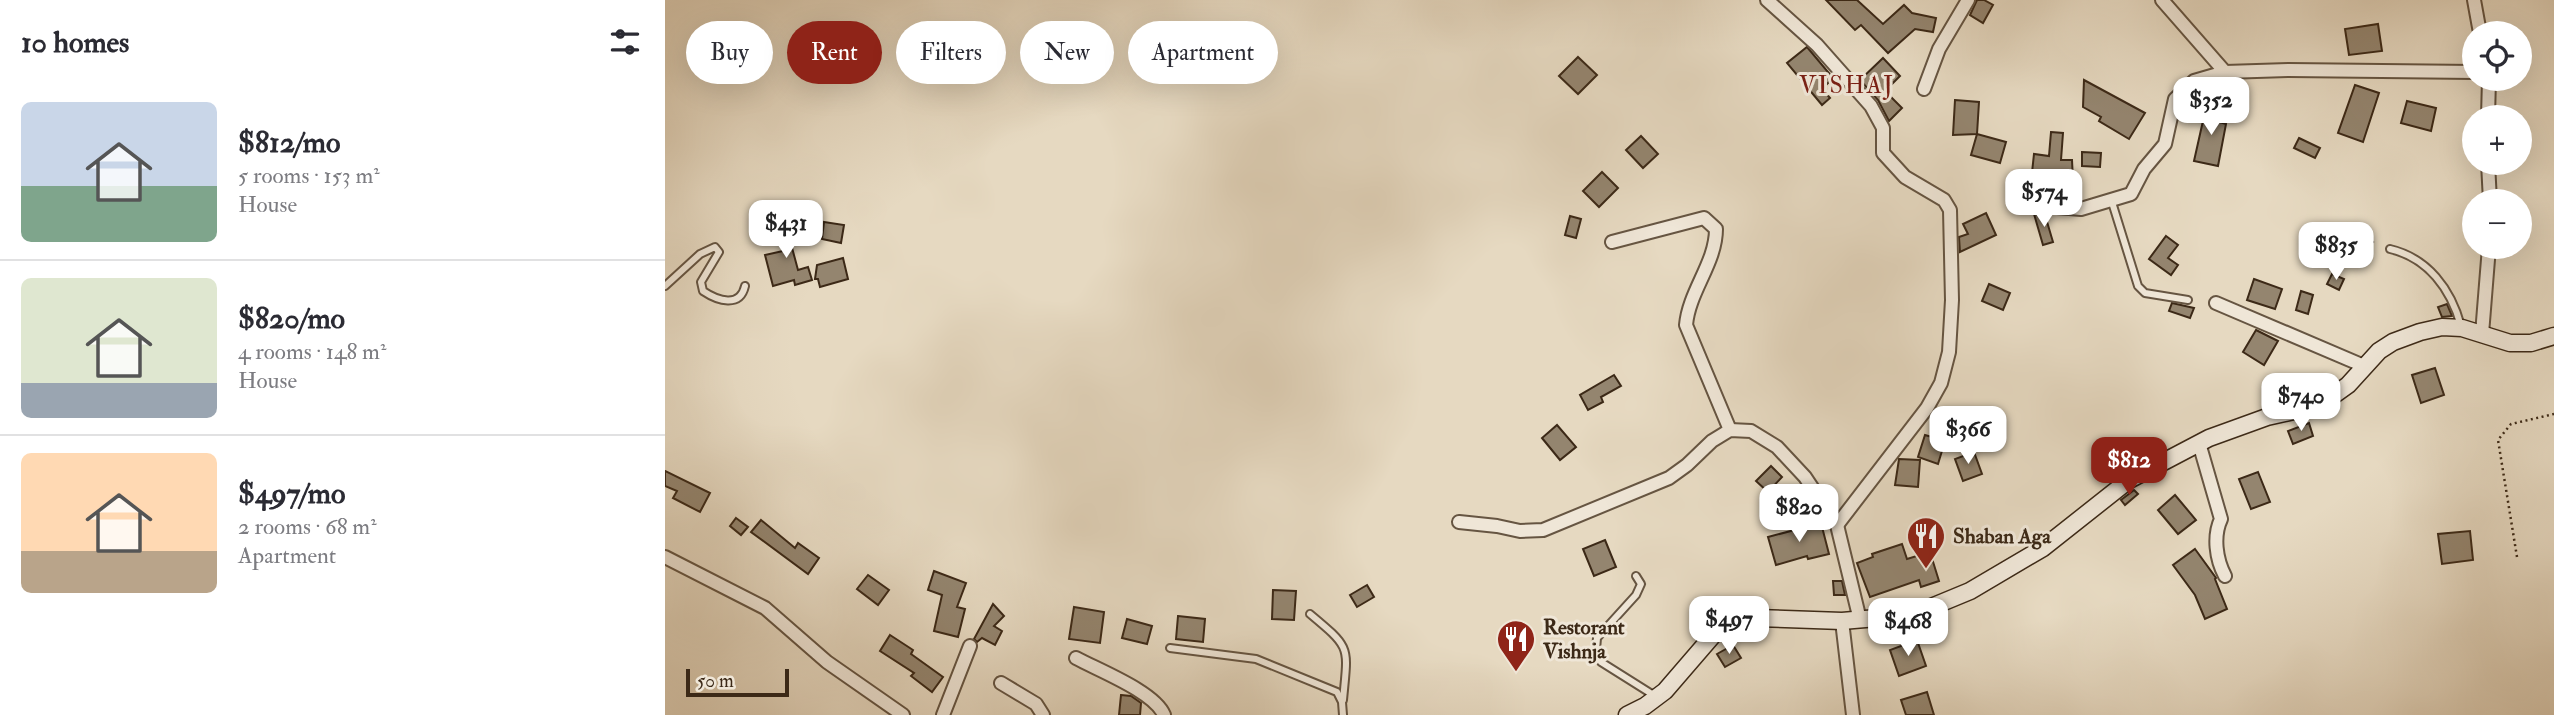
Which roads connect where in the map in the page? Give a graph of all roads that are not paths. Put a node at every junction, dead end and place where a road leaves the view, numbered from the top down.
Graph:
1 (1767, 0) edge
2 (1968, 0) edge
3 (2162, 0) edge
4 (2473, 0) edge
5 (2477, 21) edge
6 (2225, 72) junction
7 (2462, 72) edge
8 (1924, 89) dead end
9 (2112, 199) junction
10 (2020, 200) dead end
11 (1612, 242) dead end
12 (2390, 249) dead end
13 (2488, 259) edge
14 (665, 286) edge
15 (745, 286) dead end
16 (2188, 300) dead end
17 (2216, 303) dead end
18 (2462, 328) junction
19 (2482, 334) junction
20 (2554, 336) edge
21 (2364, 366) junction
22 (1731, 430) junction
23 (2199, 443) junction
24 (1459, 522) dead end
25 (1837, 524) junction
26 (665, 557) edge
27 (1636, 576) dead end
28 (2225, 576) dead end
29 (1310, 614) dead end
30 (1860, 620) junction
31 (1842, 621) junction
32 (970, 646) dead end
33 (1170, 648) dead end
34 (1076, 658) dead end
35 (1001, 683) dead end
36 (1657, 697) junction
37 (1342, 702) junction
38 (903, 715) edge
39 (943, 715) edge
40 (1043, 715) edge
41 (1164, 715) edge
42 (1343, 715) edge
43 (1627, 715) edge
44 (1853, 715) edge

1 - 25 street
2 - 8 street
3 - 6 street
4 - 5 street
6 - 7 street
6 - 9 street
9 - 10 street
9 - 16 lane
11 - 22 street
12 - 18 lane
13 - 19 street
14 - 15 lane
17 - 21 street
18 - 19 main road
18 - 21 main road
19 - 20 main road
21 - 23 main road
22 - 24 street
22 - 25 street
23 - 28 street
23 - 30 main road
25 - 30 street
26 - 38 street
27 - 36 lane
29 - 37 lane
30 - 31 main road
31 - 36 main road
31 - 44 street
32 - 39 street
33 - 37 lane
34 - 41 street
35 - 40 street
36 - 43 main road
37 - 42 lane

